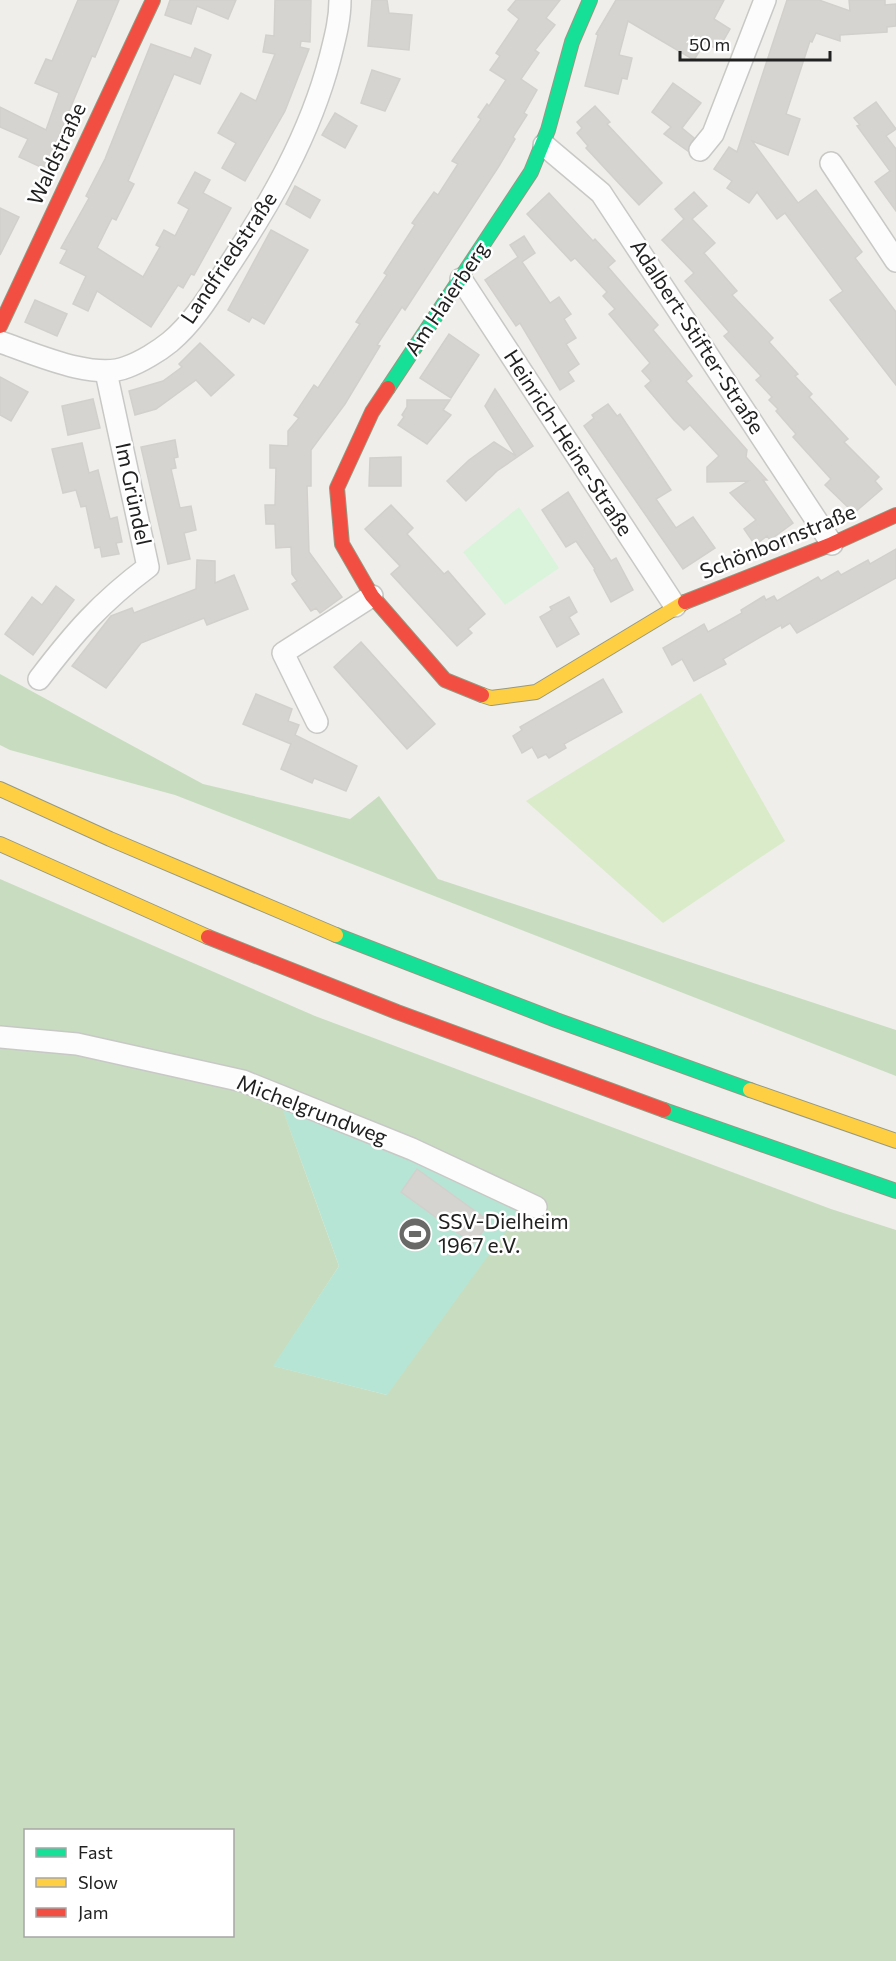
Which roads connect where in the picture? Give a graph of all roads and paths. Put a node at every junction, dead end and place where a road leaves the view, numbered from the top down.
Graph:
1 (153, 0) edge
2 (340, 0) edge
3 (590, 0) edge
4 (765, 0) edge
5 (544, 145) junction
6 (700, 150) dead end
7 (831, 163) dead end
8 (896, 261) edge
9 (461, 279) junction
10 (0, 326) edge
11 (0, 342) edge
12 (106, 372) junction
13 (896, 515) edge
14 (832, 544) junction
15 (372, 596) junction
16 (675, 606) junction
17 (39, 679) dead end
18 (317, 722) dead end
19 (0, 789) edge
20 (0, 844) edge
21 (0, 1037) edge
22 (896, 1141) edge
23 (896, 1191) edge
24 (536, 1207) dead end

1 - 10 main road, Waldstraße
2 - 12 street, Landfriedstraße
3 - 5 main road, Am Haierberg
4 - 6 street
5 - 9 main road, Am Haierberg
5 - 14 street, Adalbert-Stifter-Straße
7 - 8 street
9 - 15 main road, Am Haierberg
9 - 16 street, Heinrich-Heine-Straße
11 - 12 street, Landfriedstraße
12 - 17 street, Im Gründel
13 - 14 main road, Schönbornstraße
14 - 16 main road, Schönbornstraße
15 - 16 main road, Am Haierberg
15 - 18 street
19 - 22 main road
20 - 23 main road
21 - 24 street, Michelgrundweg

